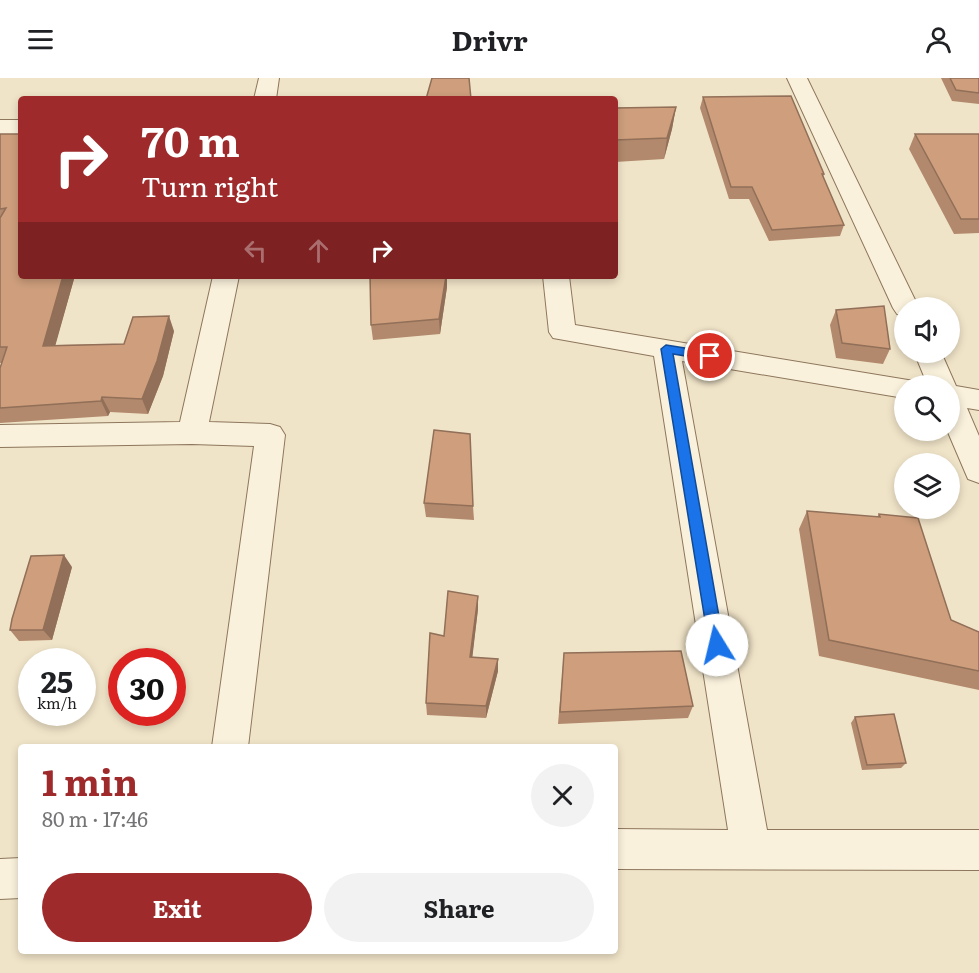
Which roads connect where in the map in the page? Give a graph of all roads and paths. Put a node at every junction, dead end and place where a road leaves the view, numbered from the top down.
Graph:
1 (268, 78) edge
2 (797, 78) edge
3 (265, 96) edge
4 (0, 127) edge
5 (18, 127) edge
6 (225, 279) edge
7 (556, 279) edge
8 (901, 297) edge
9 (666, 349) junction
10 (894, 386) edge
11 (960, 397) edge
12 (979, 400) edge
13 (960, 426) edge
14 (192, 433) junction
15 (0, 436) edge
16 (979, 471) edge
17 (231, 744) edge
18 (618, 849) edge
19 (751, 850) junction
20 (979, 850) edge
21 (18, 878) edge
22 (0, 879) edge

1 - 3 street
2 - 8 street
4 - 5 street
6 - 14 street
7 - 9 street
9 - 10 street
9 - 19 street
11 - 12 street
13 - 16 street
14 - 15 street
14 - 17 street
18 - 19 street
19 - 20 street
21 - 22 street

